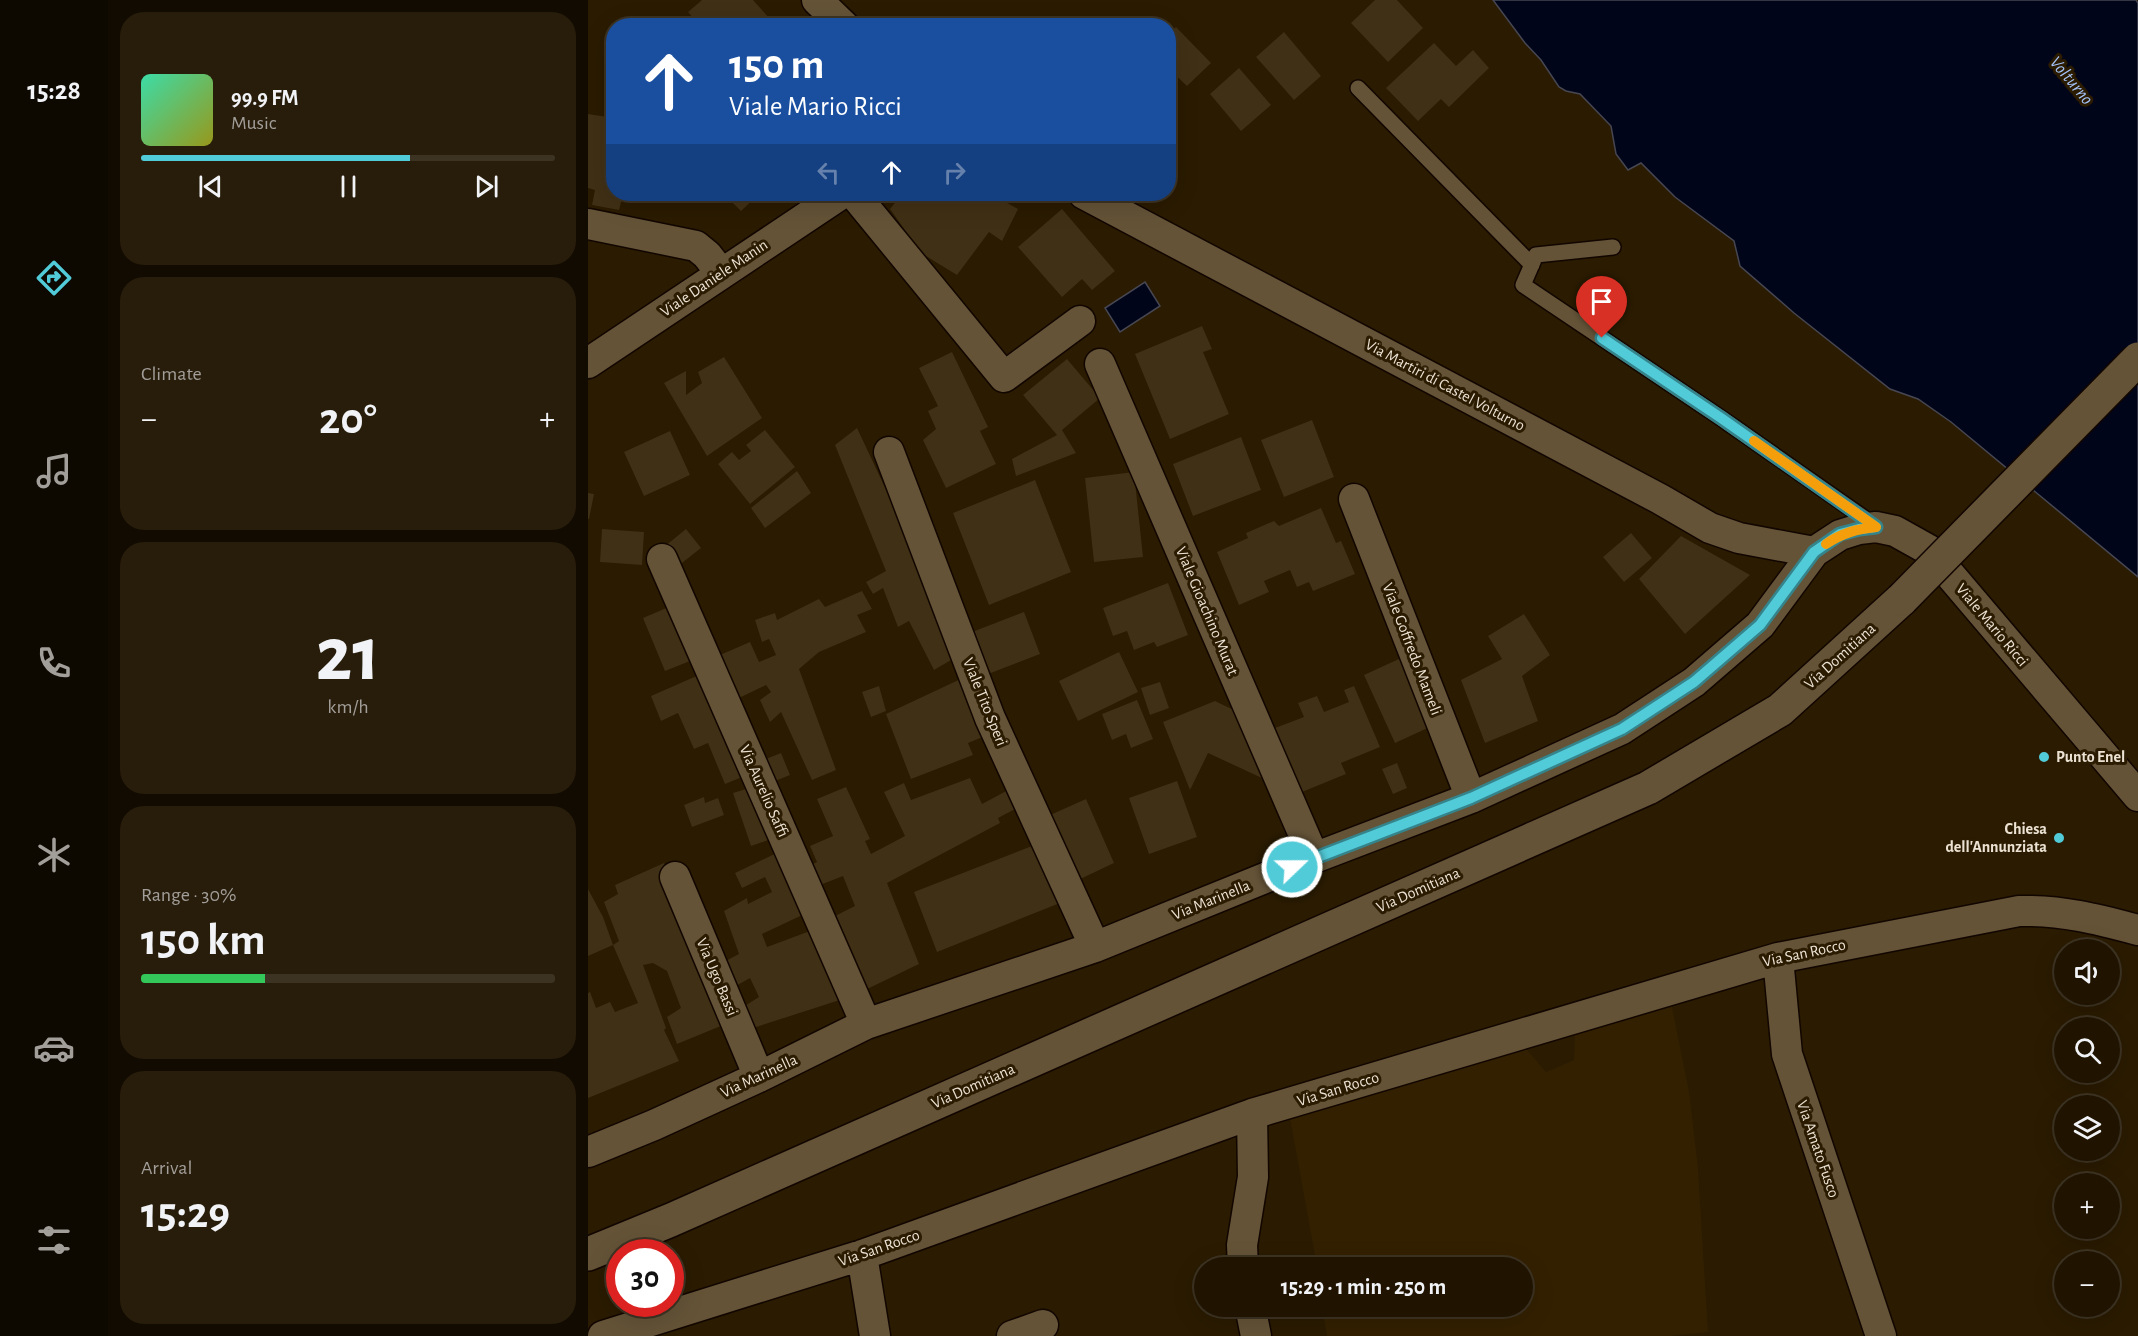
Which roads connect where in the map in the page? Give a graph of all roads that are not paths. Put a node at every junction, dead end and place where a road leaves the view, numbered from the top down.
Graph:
1 (817, 0) edge
2 (836, 18) edge
3 (1358, 88) dead end
4 (830, 201) edge
5 (860, 201) edge
6 (1097, 201) edge
7 (588, 224) edge
8 (1613, 247) dead end
9 (1532, 265) junction
10 (721, 273) junction
11 (1080, 321) dead end
12 (2138, 359) edge
13 (588, 363) edge
14 (1100, 364) dead end
15 (889, 452) dead end
16 (1354, 499) dead end
17 (1876, 527) junction
18 (1814, 552) junction
19 (662, 559) dead end
20 (2138, 796) edge
21 (1471, 798) junction
22 (1314, 858) junction
23 (675, 877) dead end
24 (2138, 930) edge
25 (1095, 947) junction
26 (1778, 958) junction
27 (866, 1024) junction
28 (759, 1077) junction
29 (1252, 1114) junction
30 (588, 1152) edge
31 (588, 1254) edge
32 (862, 1255) junction
33 (1243, 1257) edge
34 (1252, 1317) edge
35 (1043, 1325) dead end
36 (603, 1336) edge
37 (875, 1336) edge
38 (1012, 1336) edge
39 (1256, 1336) edge
40 (1881, 1336) edge

1 - 2 street
3 - 9 lane
4 - 10 street, Viale Daniele Manin
5 - 11 street
6 - 18 street, Via Martiri di Castel Volturno
7 - 10 street
8 - 9 lane
9 - 17 lane
10 - 13 street, Viale Daniele Manin
12 - 31 street, Via Domitiana, bridge
14 - 22 street, Viale Gioachino Murat
15 - 25 street, Viale Tito Speri
16 - 21 street, Viale Goffredo Mameli
17 - 18 street, Viale Mario Ricci
17 - 20 street, Viale Mario Ricci
18 - 21 street, Via Marinella
19 - 27 street, Via Aurelio Saffi
21 - 22 street, Via Marinella
22 - 25 street, Via Marinella
23 - 28 street, Via Ugo Bassi
24 - 26 street, Via San Rocco
25 - 27 street, Via Marinella
26 - 29 street, Via San Rocco
26 - 40 street, Via Amato Fusco
27 - 28 street, Via Marinella
28 - 30 street, Via Marinella
29 - 32 street, Via San Rocco
29 - 33 street
32 - 36 street, Via San Rocco
32 - 37 street
34 - 39 street
35 - 38 street

